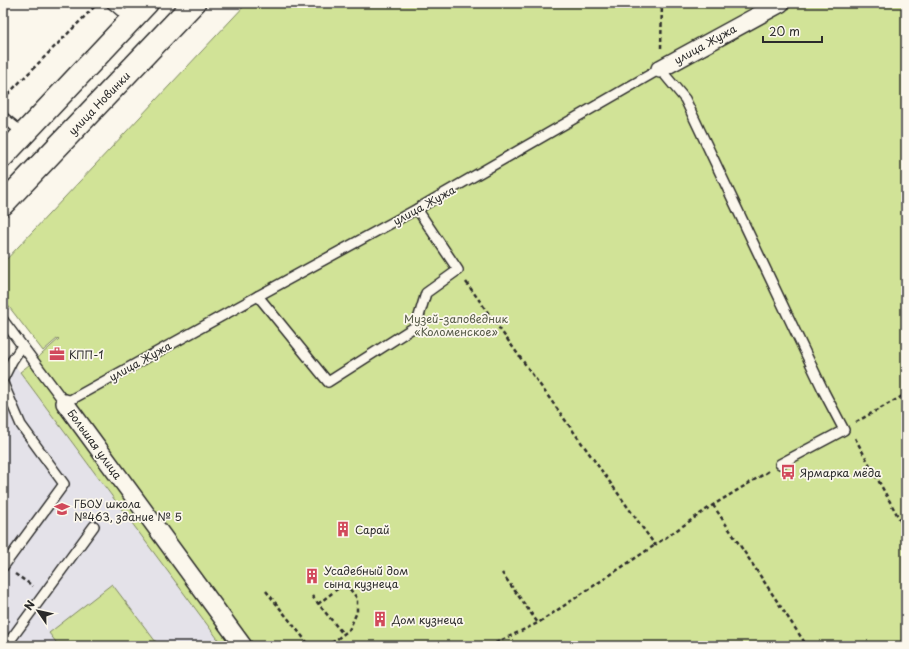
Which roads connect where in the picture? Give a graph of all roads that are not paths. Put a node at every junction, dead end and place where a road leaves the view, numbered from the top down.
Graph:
1 (111, 3) edge
2 (147, 3) edge
3 (194, 3) edge
4 (781, 3) edge
5 (131, 20) junction
6 (660, 69) junction
7 (3, 117) edge
8 (24, 134) junction
9 (3, 156) edge
10 (3, 204) edge
11 (417, 209) junction
12 (258, 296) junction
13 (3, 320) edge
14 (22, 346) junction
15 (3, 379) edge
16 (3, 383) edge
17 (65, 403) junction
18 (780, 464) road end
19 (94, 526) dead end
20 (3, 566) edge
21 (6, 646) edge
22 (242, 646) edge

1 - 5 lane
2 - 5 street
3 - 10 street, улица Новинки
4 - 6 street, улица Жужа
5 - 8 street
6 - 11 lane, улица Жужа
6 - 18 lane
7 - 8 lane
8 - 9 street
11 - 12 lane, улица Жужа
11 - 12 lane
12 - 17 lane, улица Жужа
13 - 14 lane, Большая улица
14 - 15 lane
14 - 17 lane, Большая улица
16 - 20 lane
17 - 22 street, Большая улица
19 - 21 lane

